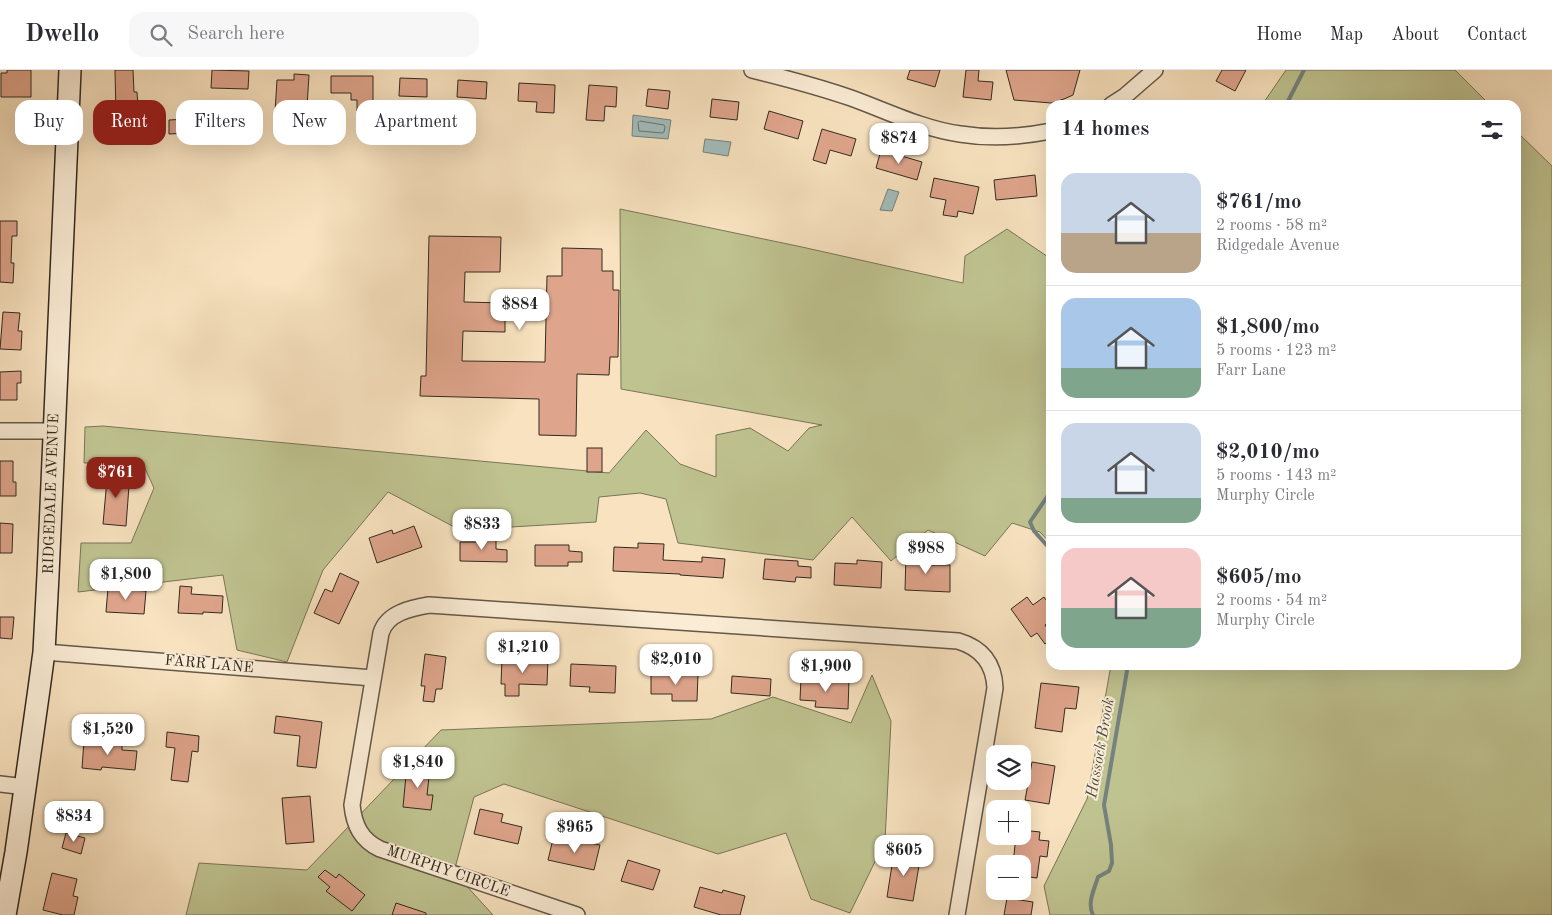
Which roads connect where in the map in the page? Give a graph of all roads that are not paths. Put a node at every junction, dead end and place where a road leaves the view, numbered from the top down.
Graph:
1 (70, 70) edge
2 (752, 70) edge
3 (1155, 70) edge
4 (1119, 100) edge
5 (1046, 131) edge
6 (0, 431) edge
7 (54, 431) junction
8 (44, 652) junction
9 (374, 678) junction
10 (0, 784) edge
11 (26, 787) junction
12 (5, 915) edge
13 (577, 915) edge
14 (956, 915) edge

1 - 7 main road, RIDGEDALE AVENUE
2 - 5 street
3 - 4 street
6 - 7 street
7 - 8 main road, RIDGEDALE AVENUE
8 - 9 street, FARR LANE
8 - 11 main road, RIDGEDALE AVENUE
9 - 13 street, MURPHY CIRCLE
9 - 14 street, MURPHY CIRCLE
10 - 11 street
11 - 12 main road, RIDGEDALE AVENUE

